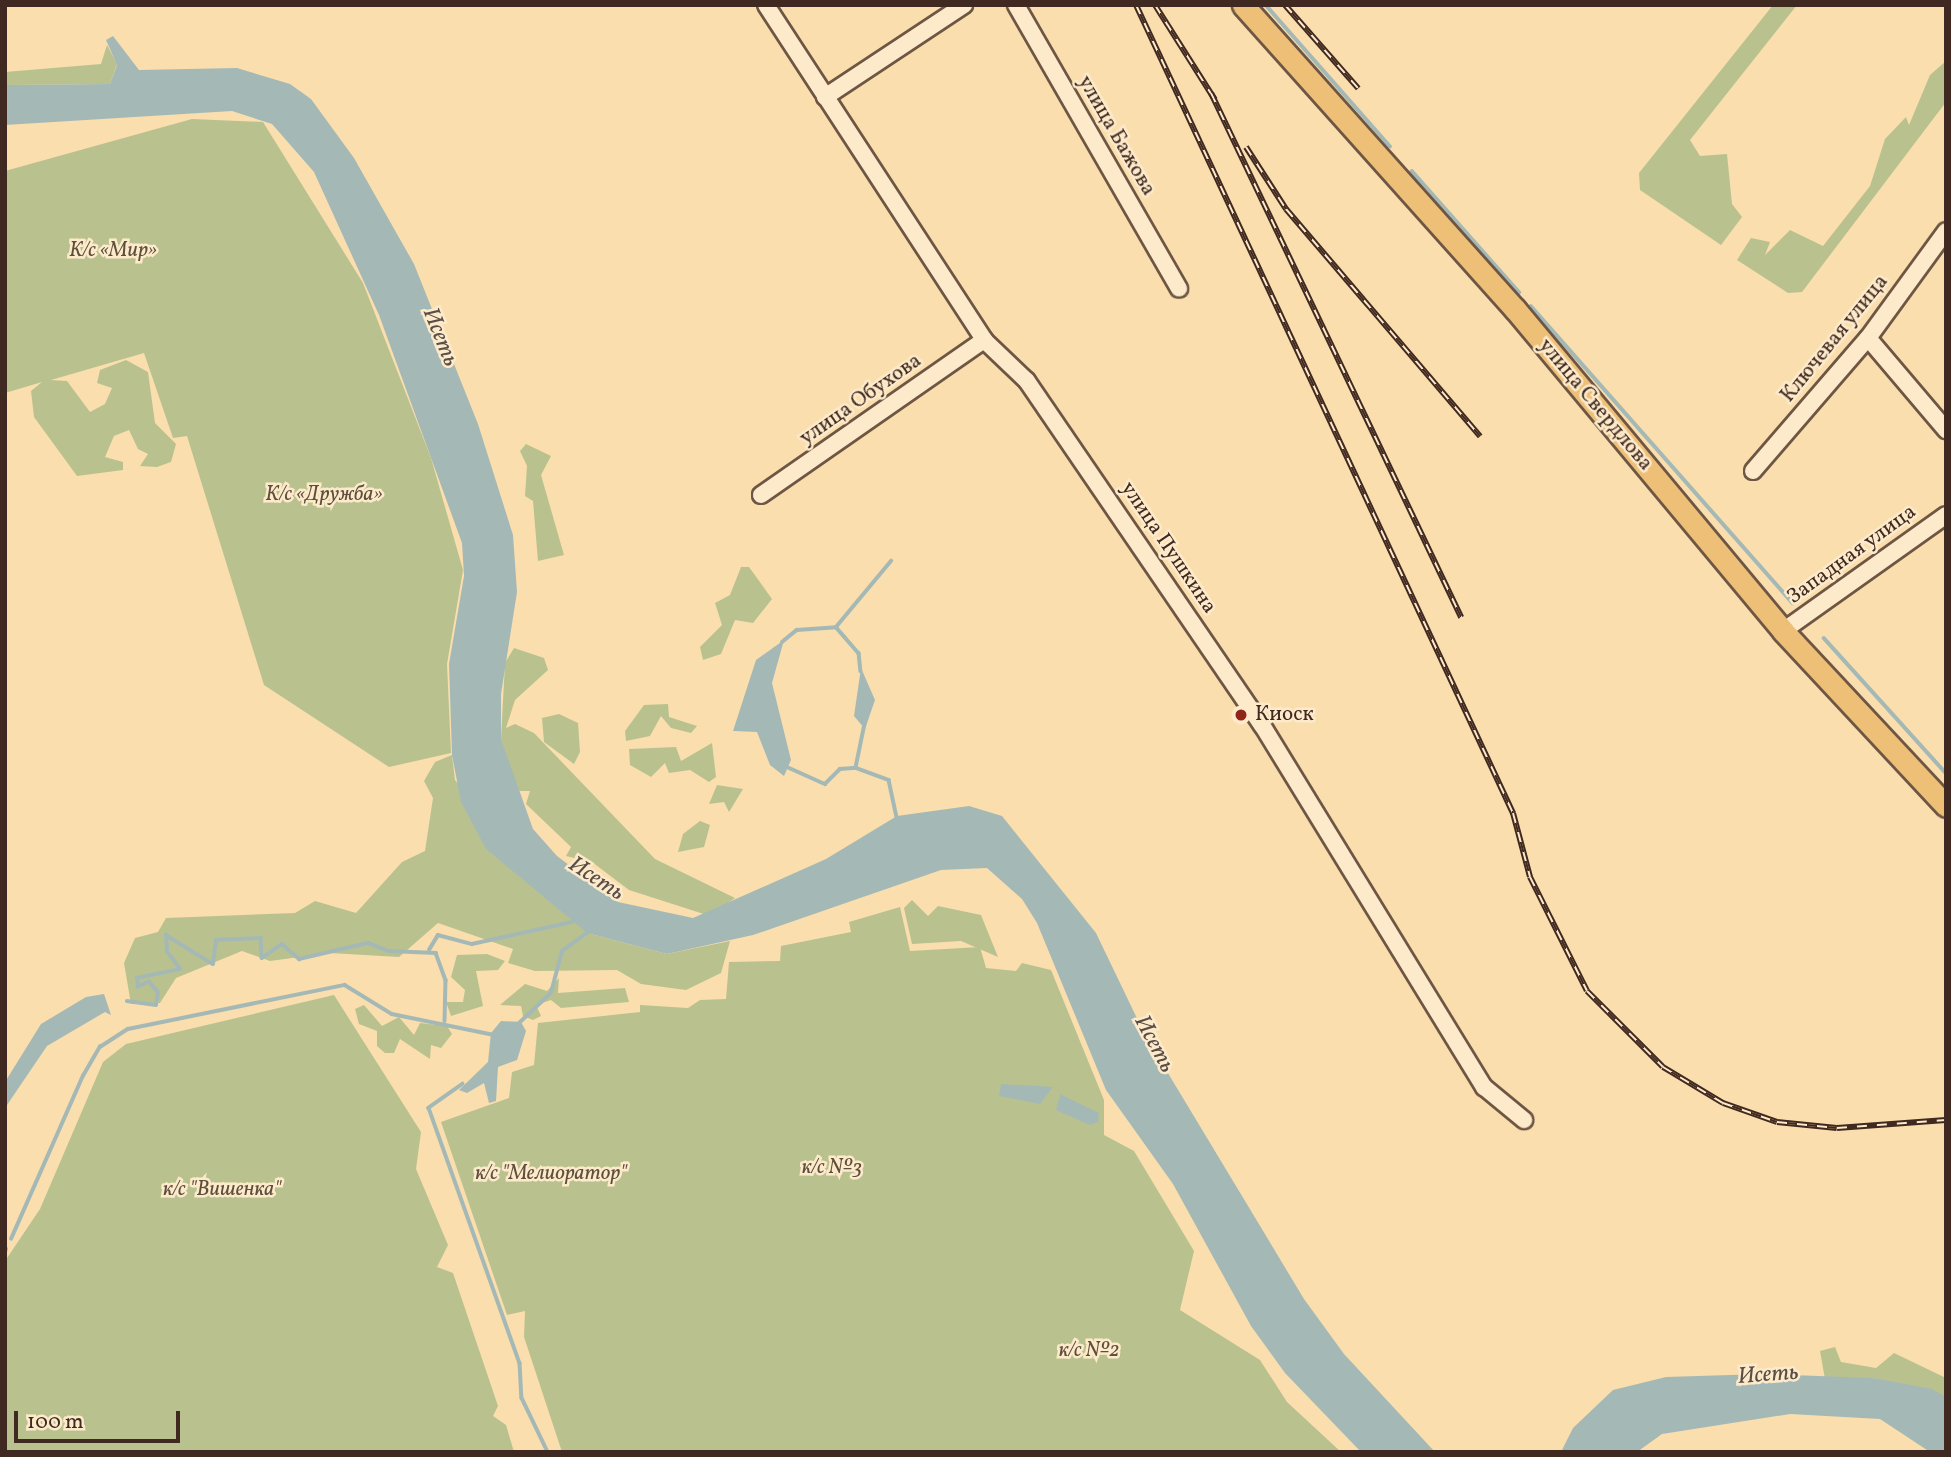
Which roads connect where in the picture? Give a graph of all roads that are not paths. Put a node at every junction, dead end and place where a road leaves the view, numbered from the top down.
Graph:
1 (766, 5) edge
2 (964, 5) edge
3 (1016, 5) edge
4 (1243, 5) edge
5 (825, 97) junction
6 (1946, 231) edge
7 (1179, 288) dead end
8 (1868, 338) junction
9 (984, 340) junction
10 (1946, 430) edge
11 (1753, 471) dead end
12 (761, 495) dead end
13 (1946, 514) edge
14 (1783, 631) junction
15 (1946, 806) edge
16 (1524, 1120) dead end

1 - 5 street, улица Пушкина
2 - 5 street
3 - 7 street, улица Бажова
4 - 14 main road, улица Свердлова
5 - 9 street, улица Пушкина
6 - 8 street, Ключевая улица
8 - 10 street
8 - 11 street, Ключевая улица
9 - 12 street, улица Обухова
9 - 16 street, улица Пушкина
13 - 14 street, Западная улица
14 - 15 main road, улица Свердлова

